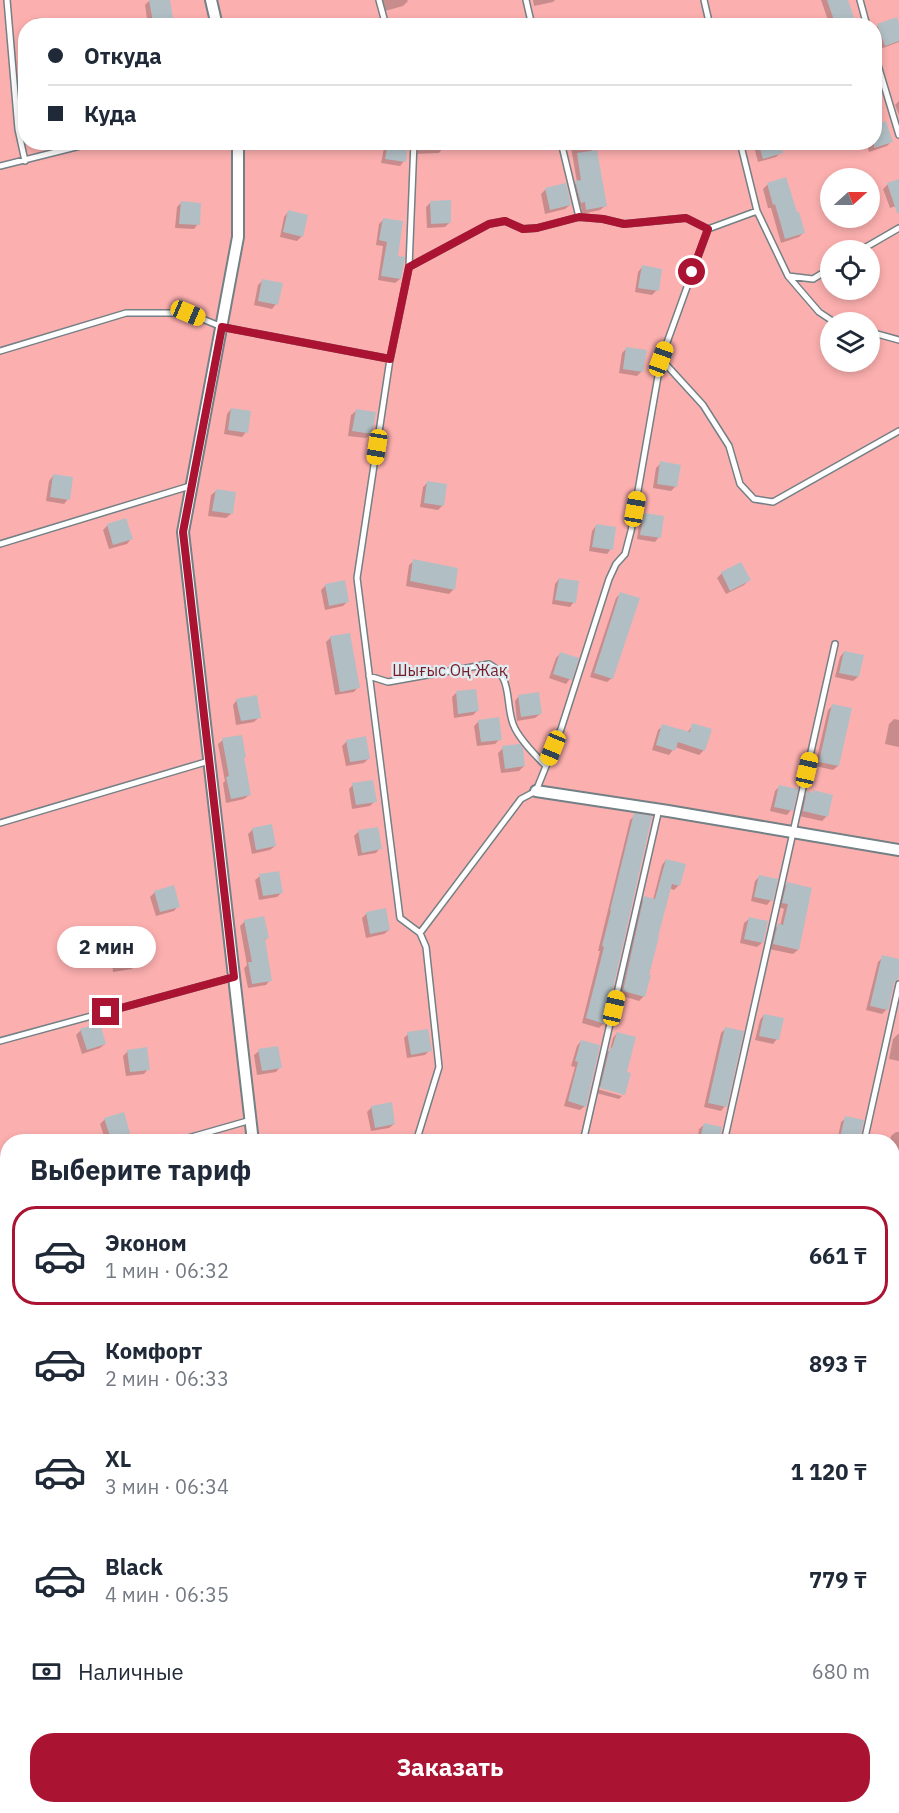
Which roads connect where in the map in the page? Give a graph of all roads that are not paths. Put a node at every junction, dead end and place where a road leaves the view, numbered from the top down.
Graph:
1 (7, 0) edge
2 (211, 0) edge
3 (379, 0) edge
4 (526, 0) edge
5 (704, 0) edge
6 (860, 0) edge
7 (215, 18) edge
8 (384, 18) edge
9 (530, 18) edge
10 (708, 18) edge
11 (865, 18) edge
12 (882, 79) edge
13 (18, 129) edge
14 (899, 135) edge
15 (23, 150) edge
16 (64, 150) edge
17 (238, 150) edge
18 (414, 150) edge
19 (563, 150) edge
20 (742, 150) edge
21 (25, 160) junction
22 (0, 166) edge
23 (757, 210) junction
24 (579, 217) junction
25 (899, 228) edge
26 (708, 229) junction
27 (878, 240) edge
28 (409, 267) junction
29 (820, 275) edge
30 (788, 276) junction
31 (820, 313) edge
32 (222, 327) junction
33 (880, 335) edge
34 (899, 340) edge
35 (0, 351) edge
36 (390, 359) junction
37 (661, 359) junction
38 (899, 431) edge
39 (192, 486) junction
40 (0, 544) edge
41 (835, 644) dead end
42 (369, 676) junction
43 (209, 761) junction
44 (546, 766) junction
45 (536, 791) junction
46 (659, 809) junction
47 (0, 823) edge
48 (792, 833) junction
49 (899, 850) edge
50 (420, 933) junction
51 (234, 977) junction
52 (899, 984) edge
53 (0, 1041) edge
54 (251, 1120) junction
55 (202, 1134) edge
56 (252, 1134) edge
57 (418, 1134) edge
58 (587, 1134) edge
59 (725, 1134) edge
60 (866, 1134) edge

1 - 13 lane
2 - 7 street
3 - 8 lane
4 - 9 lane
5 - 10 lane
6 - 11 lane
12 - 14 lane
15 - 21 lane
16 - 21 lane
17 - 32 street
18 - 28 lane
19 - 24 lane
20 - 23 lane
21 - 22 lane
23 - 26 lane
23 - 30 lane
24 - 26 lane
24 - 28 lane
25 - 27 lane
26 - 37 lane
28 - 36 lane
29 - 30 lane
30 - 31 lane
32 - 35 lane
32 - 36 lane
32 - 39 street
33 - 34 lane
36 - 42 lane
37 - 38 lane
37 - 44 lane
39 - 40 lane
39 - 43 street
41 - 48 lane
42 - 44 lane
42 - 50 lane
43 - 47 lane
43 - 51 street
44 - 45 lane
45 - 46 street
45 - 50 lane
46 - 48 street
46 - 58 lane
48 - 49 street
48 - 59 lane
50 - 57 lane
51 - 53 lane
51 - 54 street
52 - 60 lane
54 - 55 lane
54 - 56 street

